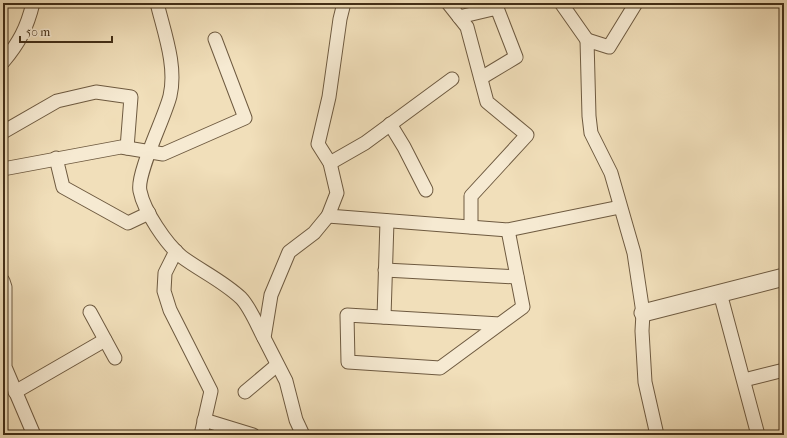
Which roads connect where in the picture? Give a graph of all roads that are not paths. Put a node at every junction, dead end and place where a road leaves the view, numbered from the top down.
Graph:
1 (33, 3) edge
2 (157, 3) edge
3 (344, 3) edge
4 (448, 3) edge
5 (561, 3) edge
6 (636, 3) edge
7 (459, 16) junction
8 (215, 39) dead end
9 (587, 40) junction
10 (3, 62) edge
11 (481, 78) junction
12 (452, 79) dead end
13 (390, 124) junction
14 (3, 132) edge
15 (127, 148) junction
16 (150, 152) junction
17 (56, 158) junction
18 (330, 163) junction
19 (3, 169) edge
20 (426, 190) dead end
21 (620, 207) junction
22 (149, 212) junction
23 (328, 216) junction
24 (387, 221) junction
25 (471, 227) junction
26 (508, 230) junction
27 (176, 251) junction
28 (386, 270) junction
29 (517, 277) junction
30 (784, 277) edge
31 (3, 280) edge
32 (720, 293) junction
33 (90, 312) dead end
34 (644, 313) junction
35 (384, 317) junction
36 (500, 324) junction
37 (264, 338) junction
38 (105, 340) junction
39 (115, 358) dead end
40 (278, 365) junction
41 (784, 370) edge
42 (744, 380) junction
43 (14, 392) junction
44 (245, 392) dead end
45 (204, 420) junction
46 (34, 435) edge
47 (201, 435) edge
48 (253, 435) edge
49 (303, 435) edge
50 (657, 435) edge
51 (758, 435) edge

1 - 10 street
2 - 16 street
3 - 18 street
4 - 7 street
5 - 9 street
6 - 9 street
7 - 11 street
7 - 11 street
8 - 16 street
9 - 21 street
11 - 25 street
12 - 13 street
13 - 18 street
13 - 20 street
14 - 15 street
15 - 16 street
15 - 17 street
16 - 22 street
17 - 19 street
17 - 22 street
18 - 23 street
21 - 26 street
21 - 34 street
22 - 27 street
23 - 24 street
23 - 37 street
24 - 25 street
24 - 28 street
25 - 26 street
26 - 29 street
27 - 37 street
27 - 45 street
28 - 29 street
28 - 35 street
29 - 36 street
30 - 32 street
31 - 43 street
32 - 34 street
32 - 42 street
33 - 38 street
34 - 50 street
35 - 36 street
35 - 36 street
37 - 40 street
38 - 39 street
38 - 43 street
40 - 44 street
40 - 49 street
41 - 42 street
42 - 51 street
43 - 46 street
45 - 47 street
45 - 48 street

